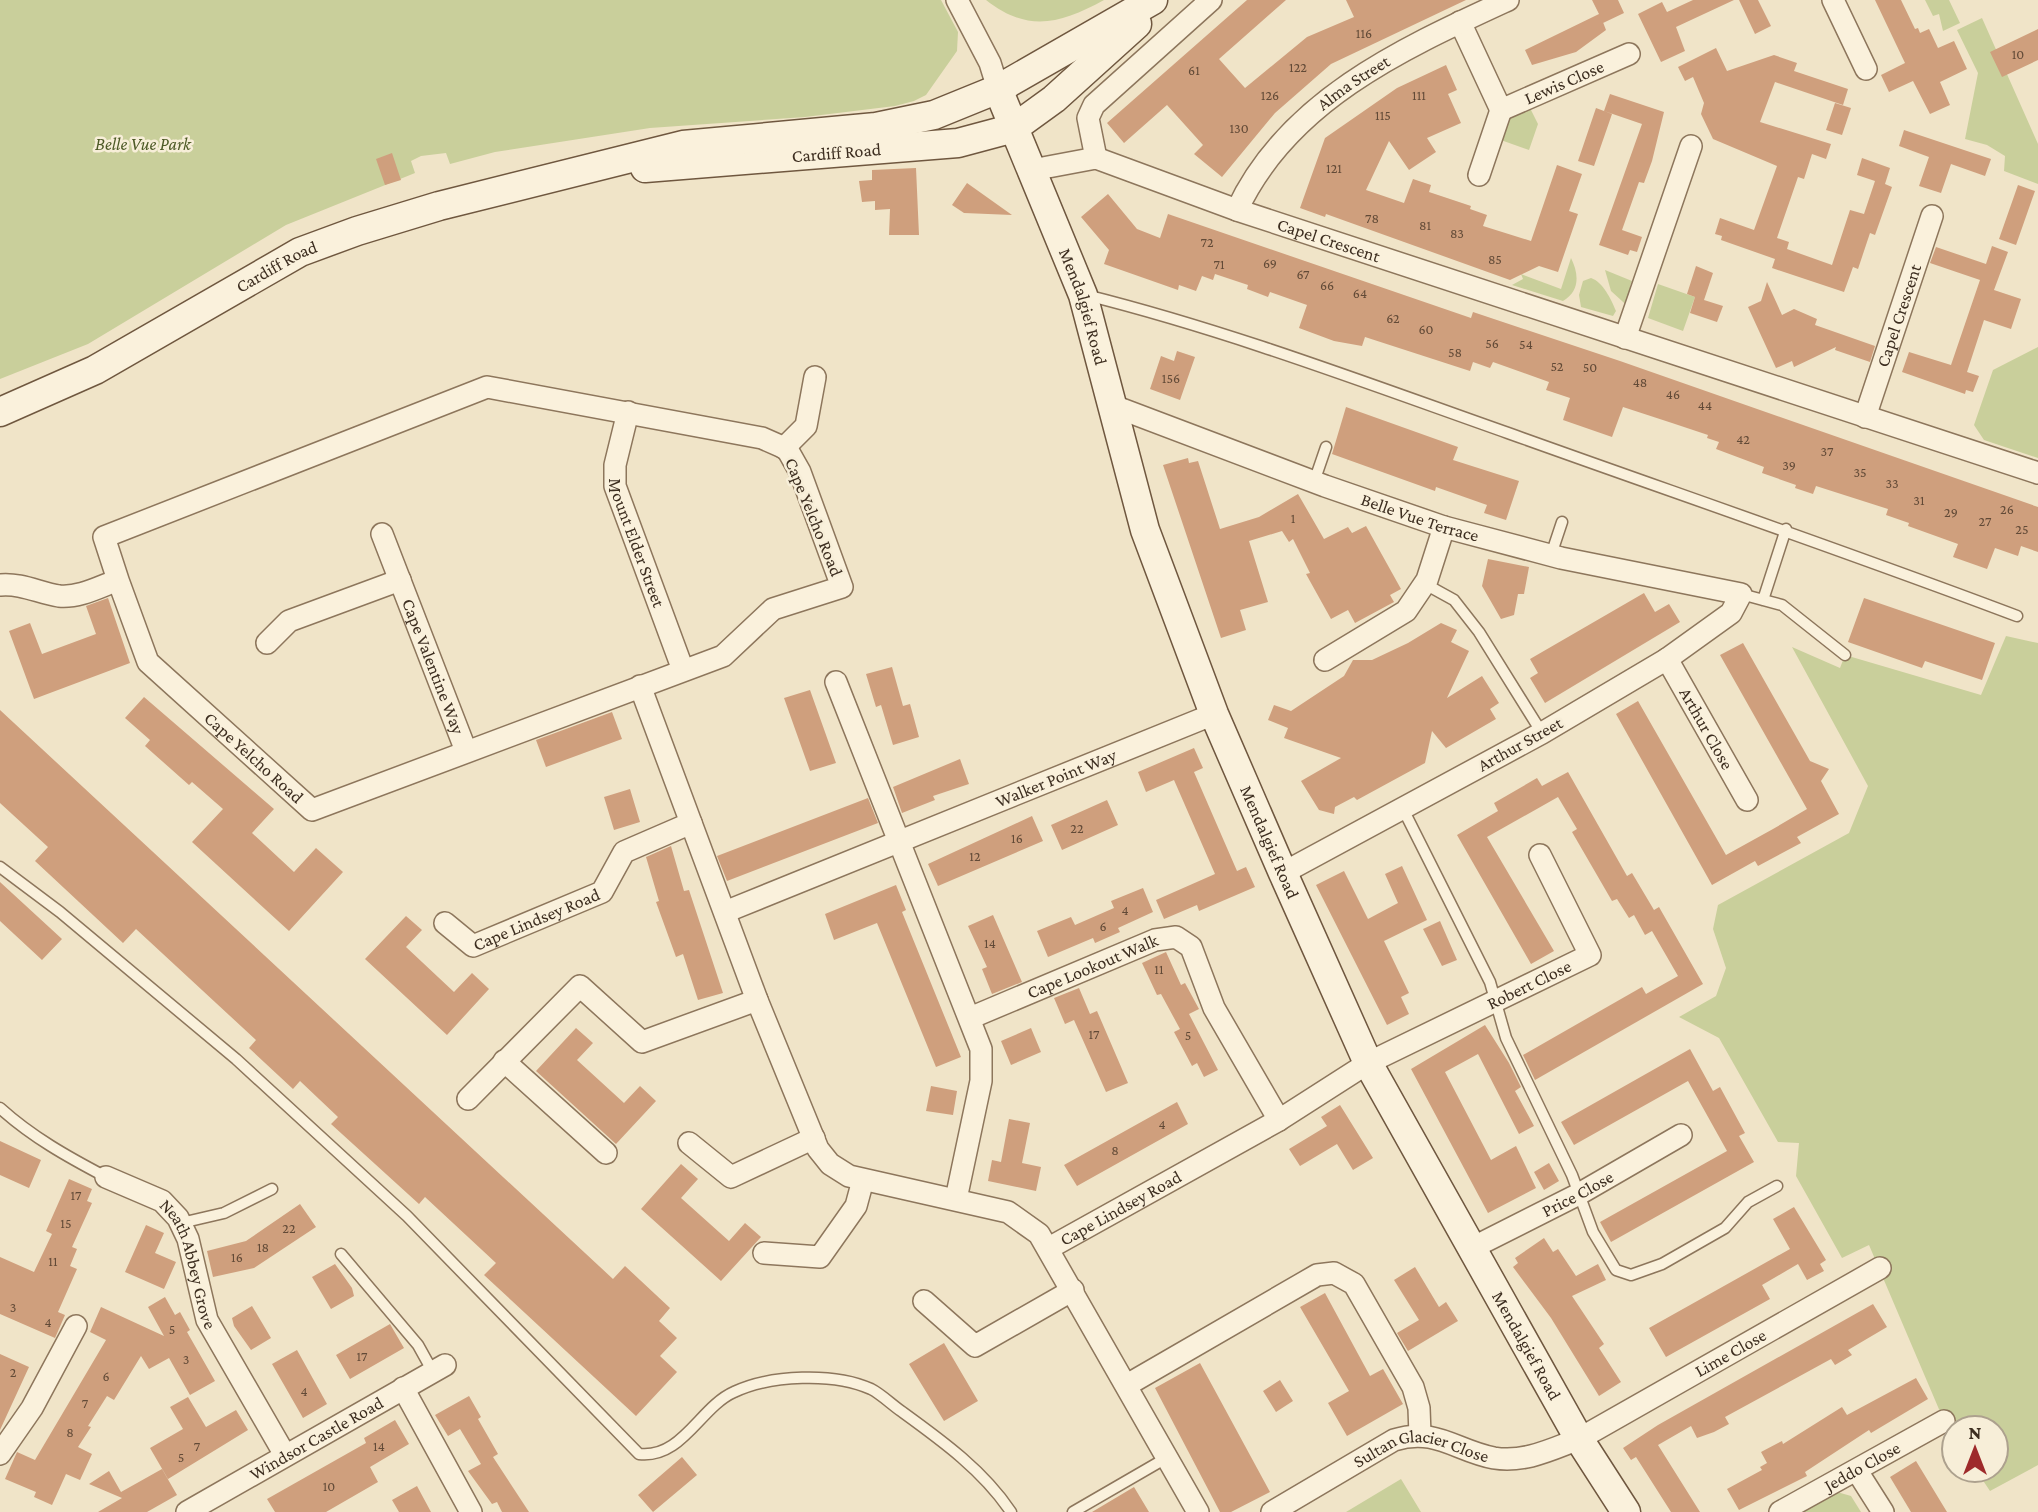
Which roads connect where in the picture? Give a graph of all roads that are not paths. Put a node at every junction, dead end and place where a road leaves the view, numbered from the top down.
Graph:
1 (957, 0) edge
2 (1153, 0) edge
3 (1164, 0) edge
4 (1211, 0) edge
5 (1508, 0) edge
6 (1833, 0) edge
7 (1460, 22) junction
8 (1629, 54) dead end
9 (1866, 69) dead end
10 (998, 89) junction
11 (1501, 110) junction
12 (1014, 128) junction
13 (1692, 146) dead end
14 (1096, 158) junction
15 (1032, 170) junction
16 (576, 173) junction
17 (1479, 175) dead end
18 (1237, 210) junction
19 (1932, 216) dead end
20 (1083, 295) junction
21 (1625, 338) junction
22 (815, 377) dead end
23 (1111, 405) junction
24 (0, 412) edge
25 (628, 412) junction
26 (1865, 417) junction
27 (1326, 447) dead end
28 (784, 448) junction
29 (2038, 473) edge
30 (1314, 482) junction
31 (1562, 522) dead end
32 (1444, 527) junction
33 (1786, 529) junction
34 (382, 534) dead end
35 (1551, 555) junction
36 (118, 580) junction
37 (400, 580) junction
38 (1425, 584) junction
39 (0, 585) edge
40 (1741, 594) junction
41 (1763, 600) junction
42 (2017, 616) dead end
43 (267, 643) dead end
44 (1845, 655) dead end
45 (1667, 659) junction
46 (1325, 660) dead end
47 (683, 670) junction
48 (836, 682) dead end
49 (640, 685) junction
50 (1214, 714) junction
51 (1542, 733) junction
52 (466, 751) junction
53 (1747, 800) dead end
54 (1403, 809) junction
55 (691, 823) junction
56 (900, 841) junction
57 (1540, 855) dead end
58 (0, 867) edge
59 (1283, 873) junction
60 (724, 912) junction
61 (446, 923) dead end
62 (757, 1000) junction
63 (1494, 1004) junction
64 (970, 1018) junction
65 (504, 1061) junction
66 (1368, 1063) junction
67 (468, 1099) dead end
68 (0, 1108) edge
69 (1279, 1120) junction
70 (1681, 1135) dead end
71 (814, 1138) junction
72 (690, 1143) dead end
73 (606, 1153) dead end
74 (106, 1177) joint
75 (863, 1180) junction
76 (1777, 1186) dead end
77 (272, 1189) dead end
78 (1579, 1194) junction
79 (956, 1199) junction
80 (181, 1223) junction
81 (1049, 1248) junction
82 (1470, 1249) junction
83 (341, 1254) dead end
84 (764, 1254) dead end
85 (1880, 1268) dead end
86 (1073, 1290) junction
87 (924, 1301) dead end
88 (76, 1326) dead end
89 (439, 1368) joint
90 (1127, 1385) junction
91 (404, 1388) junction
92 (1940, 1424) edge
93 (1420, 1435) junction
94 (1579, 1438) junction
95 (0, 1454) edge
96 (285, 1455) junction
97 (1168, 1457) junction
98 (1857, 1471) junction
99 (187, 1512) edge
100 (471, 1512) edge
101 (1011, 1512) edge
102 (1073, 1512) edge
103 (1198, 1512) edge
104 (1272, 1512) edge
105 (1626, 1512) edge
106 (1780, 1512) edge
107 (1883, 1512) edge

1 - 10 street
2 - 10 main road, Cardiff Road
3 - 12 main road, Cardiff Road
4 - 14 street
5 - 7 street, Alma Street
6 - 9 street
7 - 11 street
7 - 18 street, Alma Street
8 - 11 street, Lewis Close
10 - 12 main road
10 - 16 main road, Cardiff Road
11 - 17 street
12 - 15 main road, Mendalgief Road
12 - 16 main road, Cardiff Road
13 - 21 street
14 - 15 street
14 - 18 street, Capel Crescent
15 - 20 main road, Mendalgief Road
16 - 24 main road, Cardiff Road
18 - 21 street, Capel Crescent
19 - 26 street, Capel Crescent
20 - 23 main road, Mendalgief Road
20 - 33 lane
21 - 26 street, Capel Crescent
22 - 28 street
23 - 30 street, Belle Vue Terrace
23 - 50 main road, Mendalgief Road
25 - 28 street, Cape Yelcho Road
25 - 36 street, Cape Yelcho Road
25 - 47 street, Mount Elder Street
26 - 29 street, Capel Crescent
27 - 30 lane
28 - 47 street, Cape Yelcho Road
30 - 32 street, Belle Vue Terrace
31 - 35 lane
32 - 35 street, Belle Vue Terrace
32 - 38 street
33 - 41 lane
33 - 42 lane
34 - 37 street, Cape Valentine Way
35 - 40 street, Belle Vue Terrace
36 - 39 street
36 - 52 street, Cape Yelcho Road
37 - 43 street, Cape Valentine Way
37 - 52 street, Cape Valentine Way
38 - 46 street
38 - 51 lane
40 - 41 lane
40 - 45 street, Arthur Street
41 - 44 lane
45 - 51 street, Arthur Street
45 - 53 street, Arthur Close
47 - 49 street, Cape Yelcho Road
48 - 56 street
49 - 52 street, Cape Yelcho Road
49 - 55 street, Cape Lindsey Road
50 - 56 street, Walker Point Way
50 - 59 main road, Mendalgief Road
51 - 54 street, Arthur Street
54 - 59 street, Arthur Street
54 - 63 lane
55 - 60 street, Cape Lindsey Road
55 - 61 street, Cape Lindsey Road
56 - 60 street, Walker Point Way
56 - 64 street
57 - 63 street, Robert Close
58 - 101 lane
59 - 66 main road, Mendalgief Road
60 - 62 street, Cape Lindsey Road
62 - 65 street
62 - 71 street, Cape Lindsey Road
63 - 66 street, Robert Close
63 - 78 lane
64 - 69 street, Cape Lookout Walk
64 - 79 street
65 - 67 street
65 - 73 street
66 - 69 street, Cape Lindsey Road
66 - 82 main road, Mendalgief Road
68 - 74 lane, Neath Abbey Grove
69 - 81 street, Cape Lindsey Road
70 - 78 street, Price Close
71 - 72 street
71 - 75 street, Cape Lindsey Road
74 - 80 street, Neath Abbey Grove
75 - 79 street, Cape Lindsey Road
75 - 84 street
76 - 78 lane
77 - 80 lane
78 - 82 street, Price Close
79 - 81 street, Cape Lindsey Road
80 - 96 street, Neath Abbey Grove
81 - 86 street
82 - 94 main road, Mendalgief Road
83 - 89 lane
85 - 94 street, Lime Close
86 - 87 street
86 - 90 street
88 - 95 street
89 - 91 street, Windsor Castle Road
90 - 93 street
90 - 97 street
91 - 96 street, Windsor Castle Road
91 - 100 street
92 - 98 street, Jeddo Close
93 - 94 street, Sultan Glacier Close
93 - 104 street, Sultan Glacier Close
94 - 105 main road, Mendalgief Road
96 - 99 street, Windsor Castle Road
97 - 102 lane
97 - 103 street
98 - 106 street, Jeddo Close
98 - 107 street

